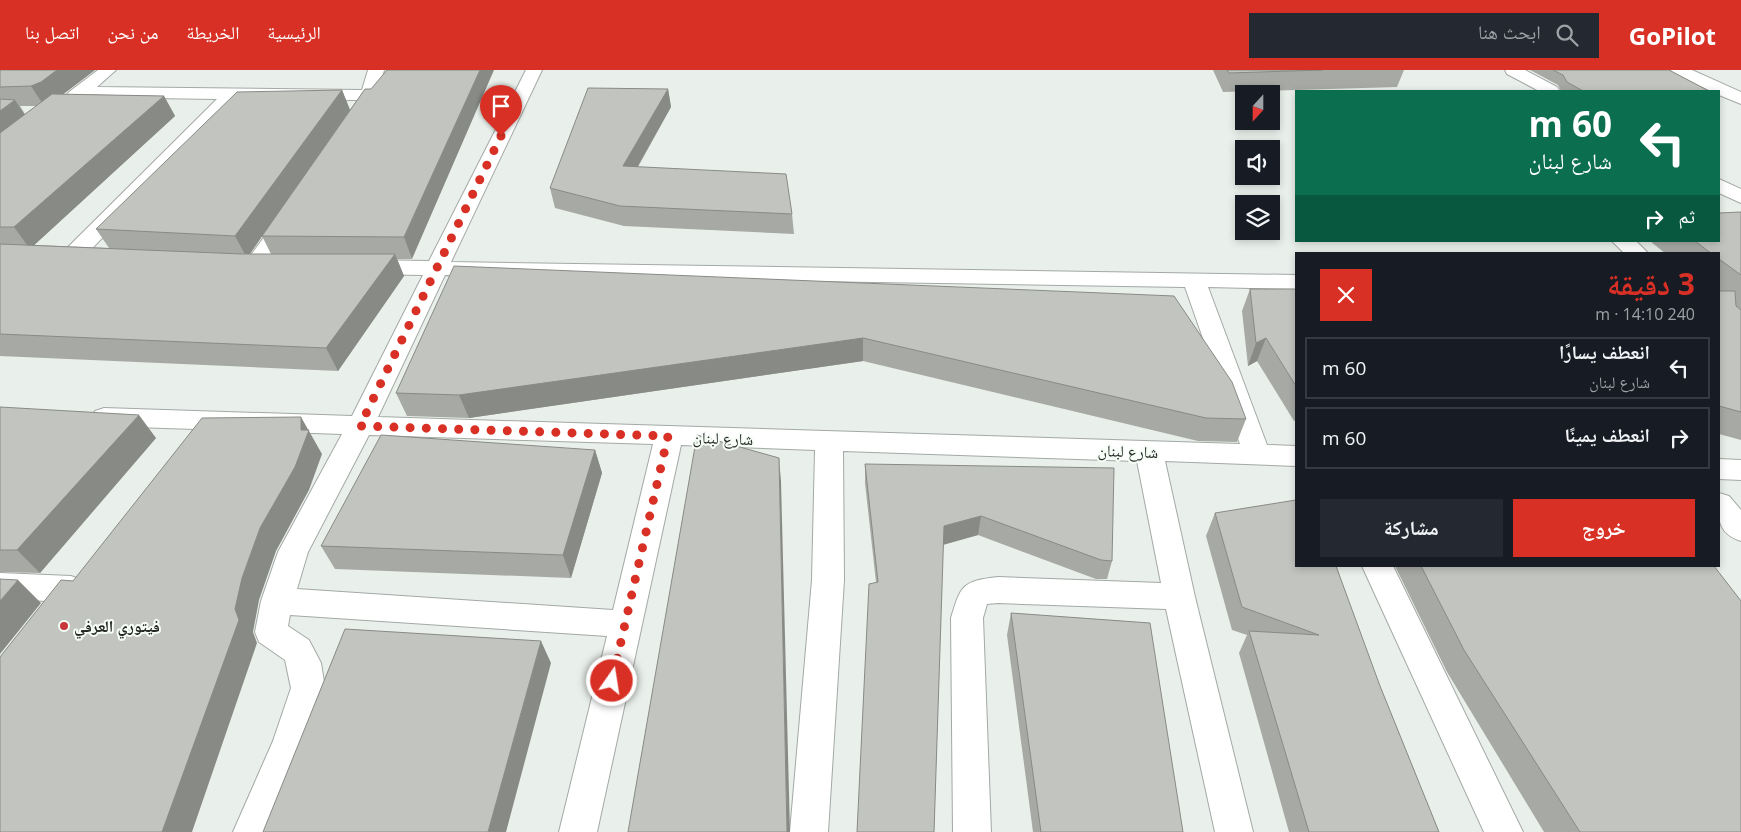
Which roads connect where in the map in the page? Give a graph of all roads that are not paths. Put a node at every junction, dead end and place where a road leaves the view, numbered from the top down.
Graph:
1 (108, 70) edge
2 (376, 70) edge
3 (534, 70) edge
4 (1513, 70) edge
5 (1679, 70) edge
6 (1704, 70) edge
7 (1741, 87) edge
8 (1550, 90) edge
9 (80, 92) junction
10 (232, 93) junction
11 (369, 95) junction
12 (1741, 99) edge
13 (60, 108) edge
14 (350, 129) edge
15 (1720, 186) edge
16 (1741, 197) edge
17 (300, 201) edge
18 (1624, 242) edge
19 (1636, 252) edge
20 (100, 259) edge
21 (283, 267) edge
22 (340, 267) edge
23 (436, 268) junction
24 (1194, 280) junction
25 (1295, 282) edge
26 (78, 416) edge
27 (360, 426) junction
28 (668, 436) junction
29 (829, 441) junction
30 (1149, 451) junction
31 (1257, 455) junction
32 (1295, 456) edge
33 (1720, 469) edge
34 (1741, 470) edge
35 (1720, 505) edge
36 (1741, 530) edge
37 (1377, 567) edge
38 (0, 586) edge
39 (71, 590) edge
40 (1179, 597) junction
41 (277, 601) junction
42 (625, 624) junction
43 (252, 832) edge
44 (578, 832) edge
45 (809, 832) edge
46 (972, 832) edge
47 (1234, 832) edge
48 (1504, 832) edge

1 - 9 street
2 - 11 street
3 - 23 street
4 - 8 street
5 - 12 street
6 - 7 street
9 - 10 street
9 - 13 street
10 - 11 street
10 - 20 street
11 - 14 street
15 - 16 street
17 - 21 street
18 - 19 street
22 - 23 street
23 - 24 street
23 - 27 street
24 - 25 street
24 - 31 street
26 - 27 street, شارع لبنان
27 - 28 street, شارع لبنان
27 - 41 street
28 - 29 street, شارع لبنان
28 - 42 street
29 - 30 street, شارع لبنان
29 - 45 street
30 - 31 street, شارع لبنان
30 - 40 street
31 - 32 street, شارع لبنان
33 - 34 street
35 - 36 street
37 - 48 street
38 - 39 street
40 - 46 street
40 - 47 street
41 - 42 street
41 - 43 street
42 - 44 street

